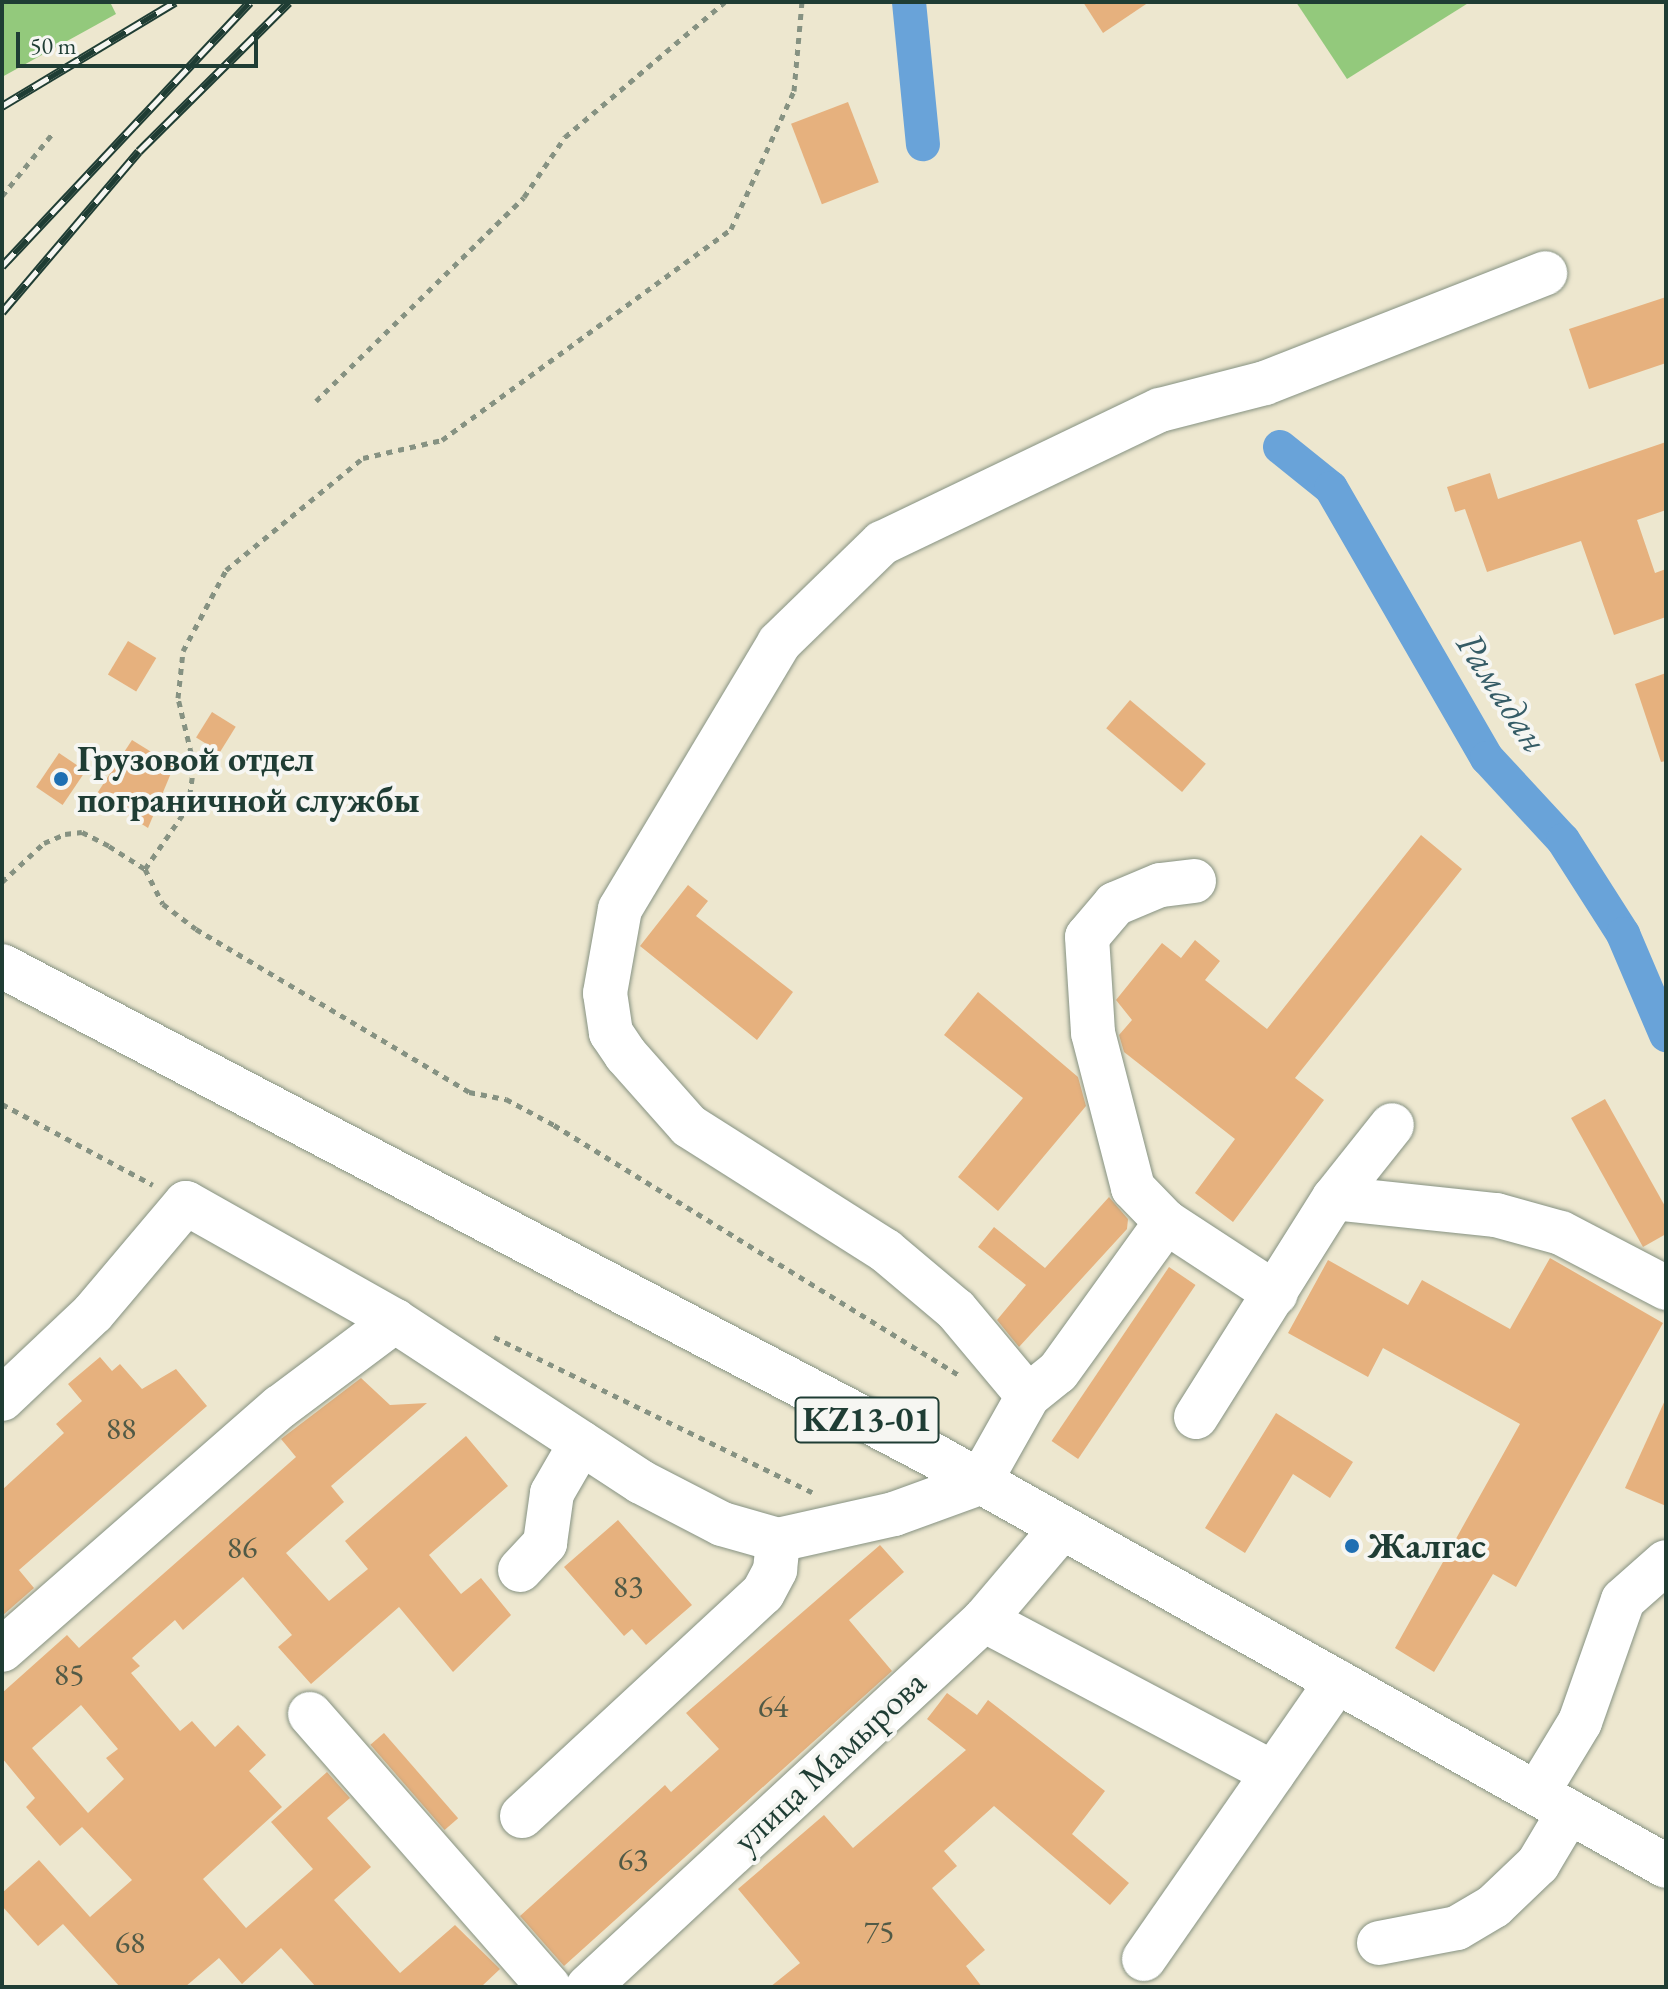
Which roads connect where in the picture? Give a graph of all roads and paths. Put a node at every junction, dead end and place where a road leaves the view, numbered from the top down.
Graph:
1 (725, 2) edge
2 (802, 2) edge
3 (52, 134) dead end
4 (2, 196) edge
5 (1545, 273) dead end
6 (316, 401) dead end
7 (145, 869) junction
8 (1194, 881) dead end
9 (2, 882) edge
10 (2, 966) edge
11 (2, 1104) edge
12 (1392, 1125) dead end
13 (1334, 1198) junction
14 (186, 1203) junction
15 (1166, 1222) junction
16 (1666, 1288) edge
17 (1276, 1294) junction
18 (395, 1321) junction
19 (489, 1335) dead end
20 (966, 1379) dead end
21 (1028, 1396) junction
22 (2, 1399) edge
23 (1196, 1417) dead end
24 (581, 1443) junction
25 (979, 1483) junction
26 (865, 1522) junction
27 (1062, 1528) junction
28 (778, 1540) junction
29 (1666, 1562) edge
30 (520, 1570) dead end
31 (984, 1620) junction
32 (2, 1650) edge
33 (1337, 1681) junction
34 (310, 1714) dead end
35 (1273, 1773) junction
36 (1553, 1802) junction
37 (522, 1816) dead end
38 (1666, 1866) edge
39 (1379, 1943) dead end
40 (1144, 1959) dead end
41 (549, 1987) edge
42 (588, 1987) edge

1 - 6 path
2 - 7 path
3 - 4 path
5 - 21 main road
7 - 9 path
7 - 20 path
8 - 15 main road
10 - 25 main road, KZ13-01
11 - 14 path
12 - 13 main road
13 - 16 main road
13 - 17 main road
14 - 18 main road
14 - 22 main road
15 - 17 main road
15 - 21 main road
17 - 23 main road
18 - 24 main road
18 - 32 main road
19 - 26 path
21 - 25 main road
24 - 28 main road
24 - 30 main road
25 - 26 main road
25 - 27 main road, KZ13-01
26 - 28 main road
27 - 31 main road, улица Мамырова
27 - 33 main road, KZ13-01
28 - 37 main road
29 - 36 main road
31 - 35 main road
31 - 42 main road, улица Мамырова
33 - 35 main road
33 - 36 main road, KZ13-01
34 - 41 main road
35 - 40 main road
36 - 38 main road, KZ13-01
36 - 39 main road

